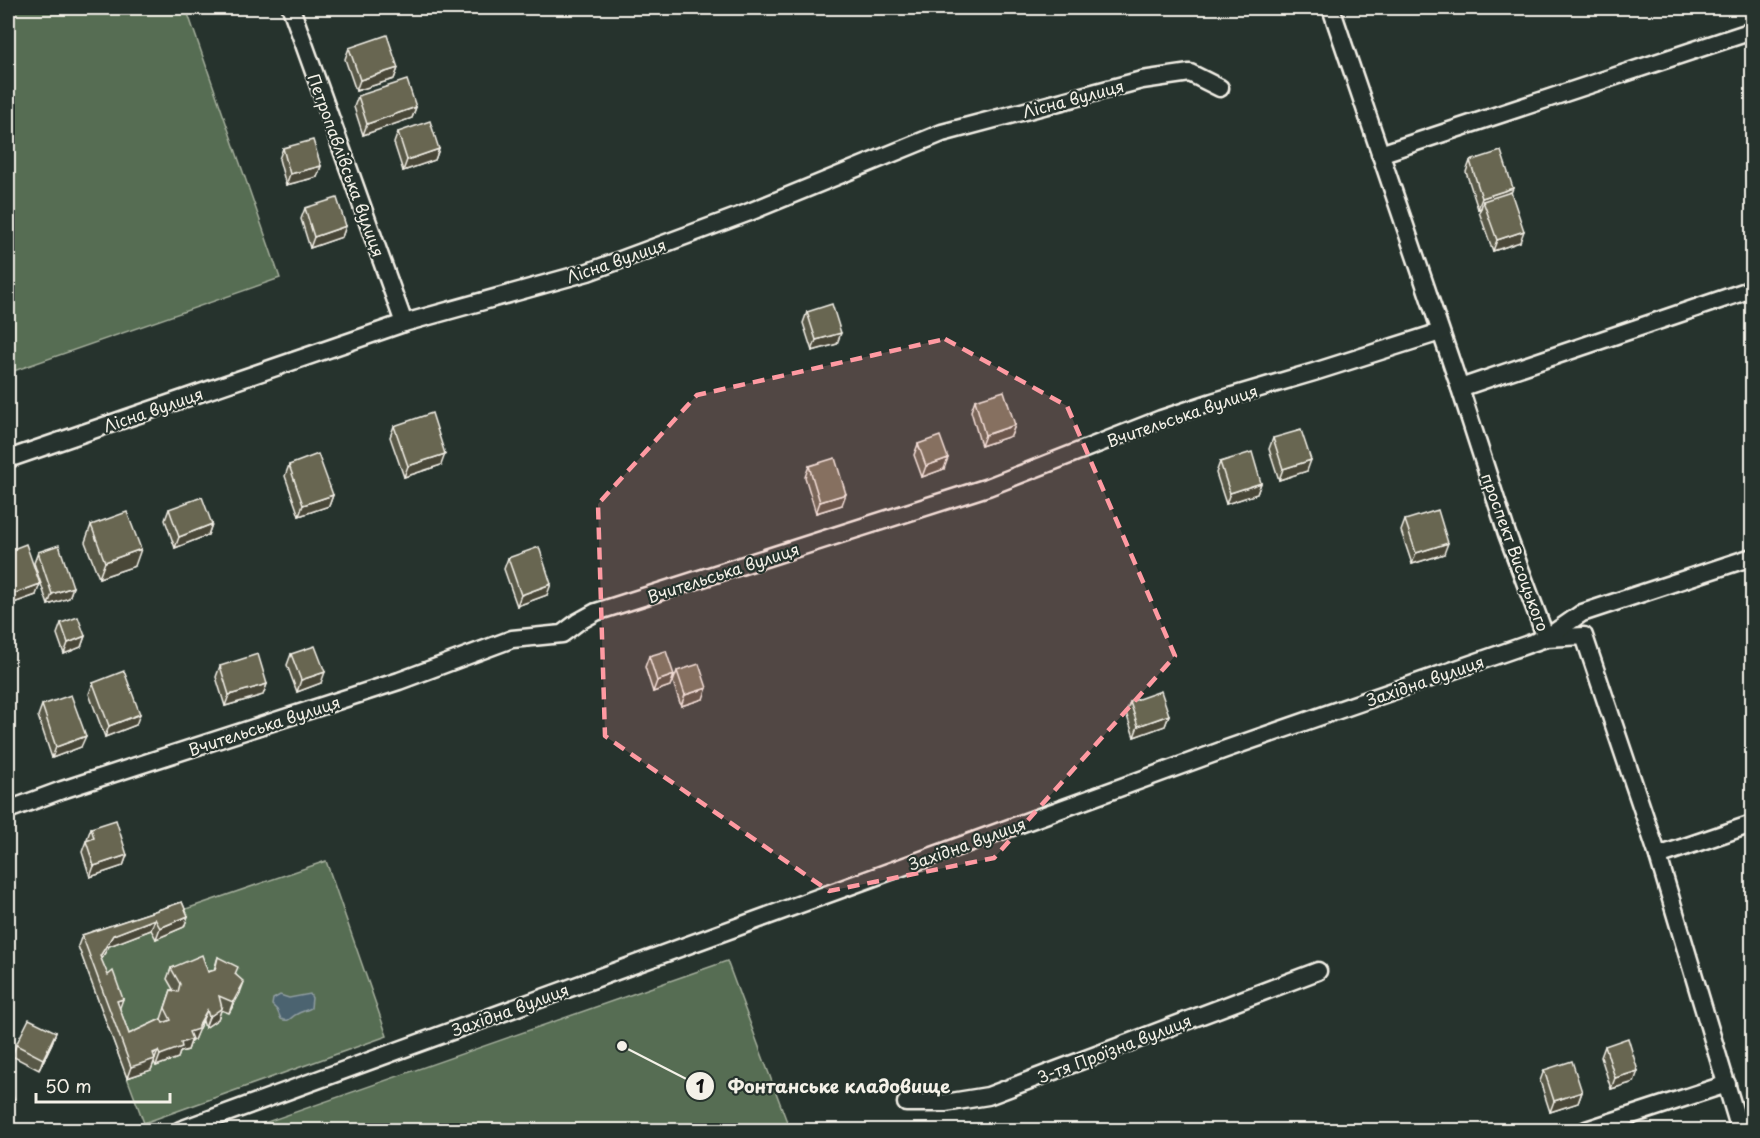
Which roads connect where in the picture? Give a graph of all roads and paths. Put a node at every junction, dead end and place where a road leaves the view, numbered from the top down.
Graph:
1 (291, 8) edge
2 (1330, 8) edge
3 (1752, 31) edge
4 (1220, 88) dead end
5 (1380, 154) junction
6 (1752, 290) edge
7 (404, 322) junction
8 (1440, 332) junction
9 (1460, 388) junction
10 (8, 459) edge
11 (1752, 557) edge
12 (1546, 638) junction
13 (8, 810) edge
14 (1752, 824) edge
15 (1658, 856) junction
16 (1318, 971) dead end
17 (1727, 1084) junction
18 (906, 1103) dead end
19 (180, 1131) edge
20 (1586, 1131) edge
21 (1740, 1131) edge

1 - 7 street, Петропавлівська вулиця
2 - 5 street, проспект Висоцького
3 - 5 street
4 - 7 street, Лісна вулиця
5 - 8 street, проспект Висоцького
6 - 9 street
7 - 10 street, Лісна вулиця
8 - 9 street, проспект Висоцького
8 - 13 street, Вчительська вулиця
9 - 12 street, проспект Висоцького
11 - 12 street, Західна вулиця
12 - 15 street, проспект Висоцького
12 - 19 street, Західна вулиця
14 - 15 street
15 - 17 street, проспект Висоцького
16 - 18 street, 3-тя Проїзна вулиця
17 - 20 street
17 - 21 street, проспект Висоцького

